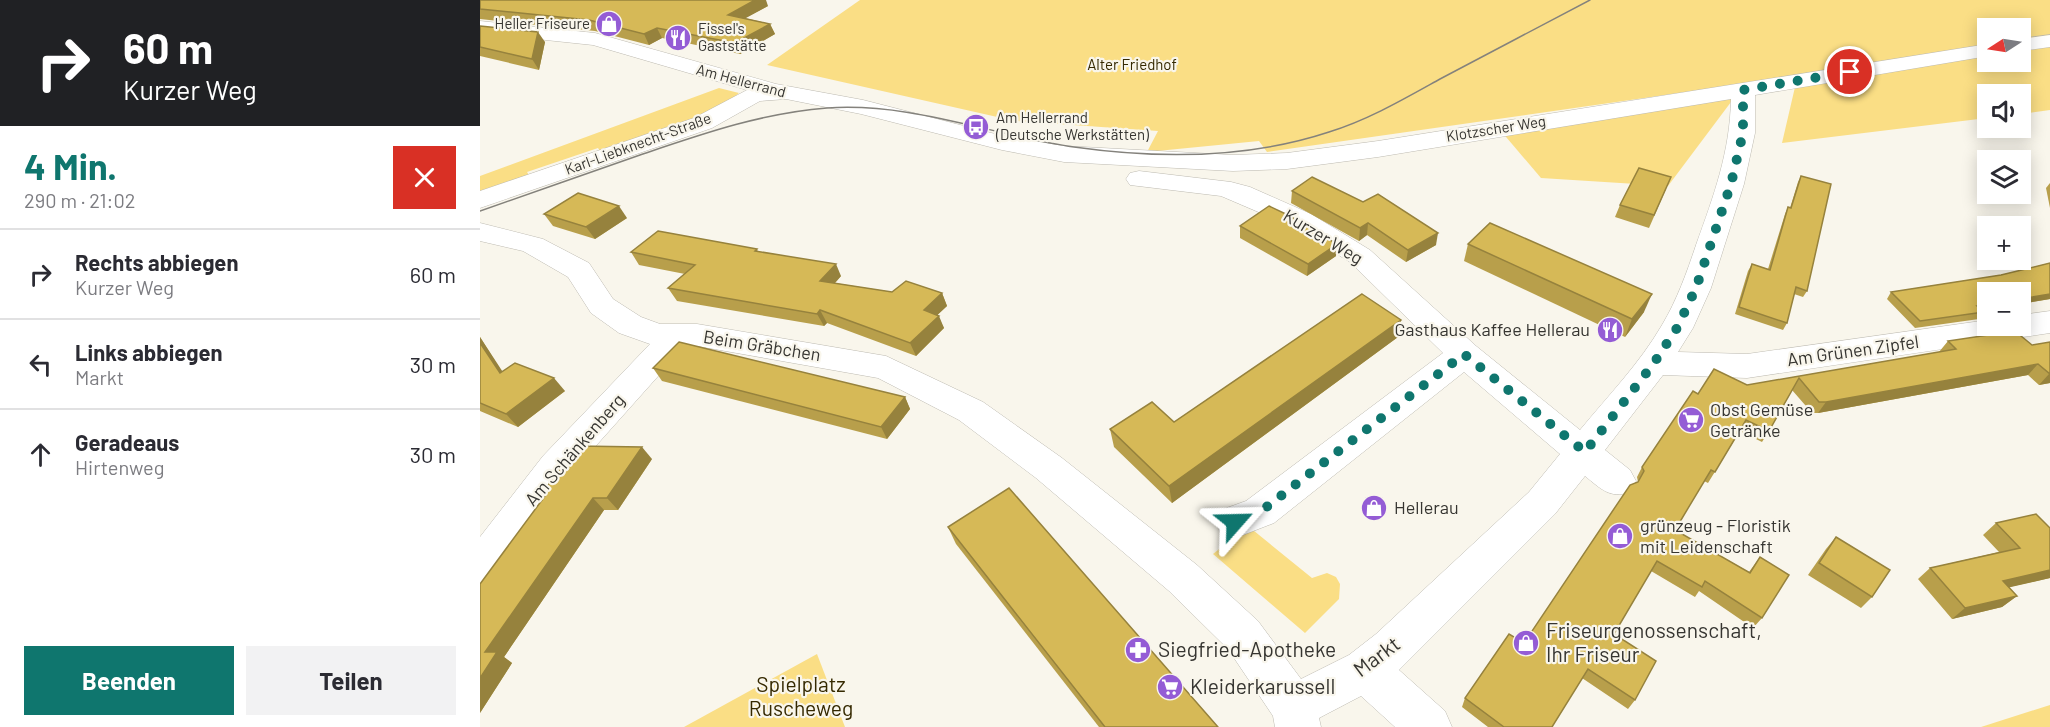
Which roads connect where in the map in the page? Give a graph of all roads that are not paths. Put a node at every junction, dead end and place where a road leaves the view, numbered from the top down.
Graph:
1 (480, 27) edge
2 (2050, 41) edge
3 (2031, 44) edge
4 (1977, 52) edge
5 (1743, 90) junction
6 (795, 94) junction
7 (1002, 143) junction
8 (480, 200) edge
9 (480, 232) edge
10 (2050, 322) edge
11 (676, 336) junction
12 (1464, 354) junction
13 (1654, 363) junction
14 (1585, 452) junction
15 (1049, 468) joint
16 (1617, 481) dead end
17 (1235, 522) dead end
18 (480, 568) edge
19 (1365, 670) junction
20 (1296, 717) edge
21 (1429, 727) edge

1 - 6 street, Am Hellerrand
2 - 3 street
4 - 5 street, Klotzscher Weg
5 - 7 street, Klotzscher Weg
5 - 13 street, Markt
6 - 7 street, Am Hellerrand
6 - 8 street, Karl-Liebknecht-Straße
7 - 12 street, Kurzer Weg
9 - 11 street, Beim Gräbchen
10 - 13 street, Am Grünen Zipfel
11 - 15 street, Beim Gräbchen
11 - 18 street, Am Schänkenberg
12 - 14 street, Kurzer Weg
12 - 17 street
13 - 14 street, Markt
14 - 16 street, Kurzer Weg
14 - 19 street, Markt
15 - 20 street, Markt
19 - 20 street, Markt
19 - 21 street

